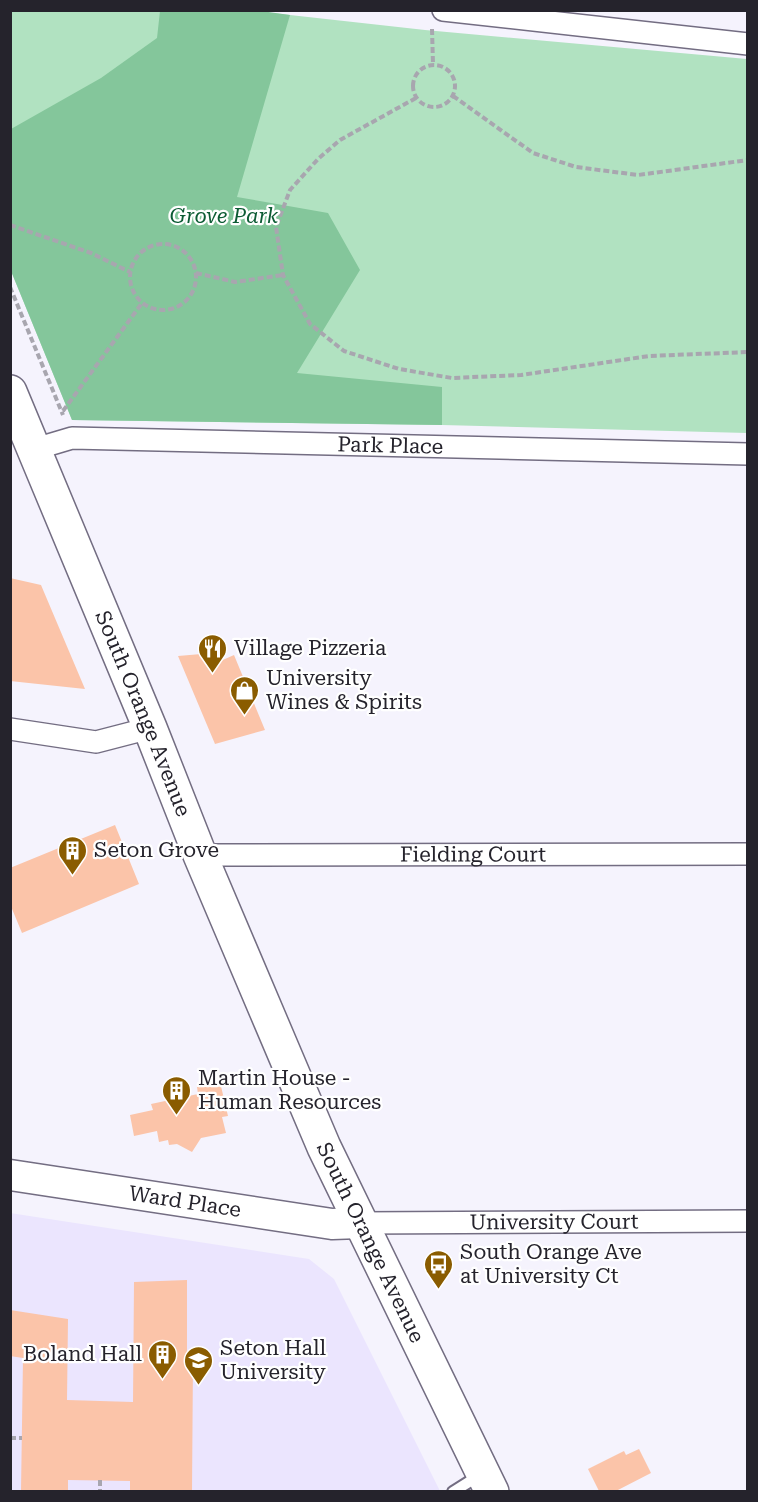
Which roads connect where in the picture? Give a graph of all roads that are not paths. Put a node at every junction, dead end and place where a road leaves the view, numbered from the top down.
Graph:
1 (438, 16) edge
2 (747, 44) edge
3 (10, 392) edge
4 (34, 449) junction
5 (747, 454) edge
6 (150, 728) junction
7 (10, 729) edge
8 (747, 854) edge
9 (200, 855) junction
10 (10, 1175) edge
11 (747, 1221) edge
12 (360, 1223) junction
13 (487, 1482) edge
14 (453, 1491) edge

1 - 2 street
3 - 4 main road, South Orange Avenue
4 - 5 street, Park Place
4 - 6 main road, South Orange Avenue
6 - 7 street
6 - 9 main road, South Orange Avenue
8 - 9 street, Fielding Court
9 - 12 main road, South Orange Avenue
10 - 12 street, Ward Place
11 - 12 street, University Court
12 - 13 main road, South Orange Avenue
13 - 14 lane

